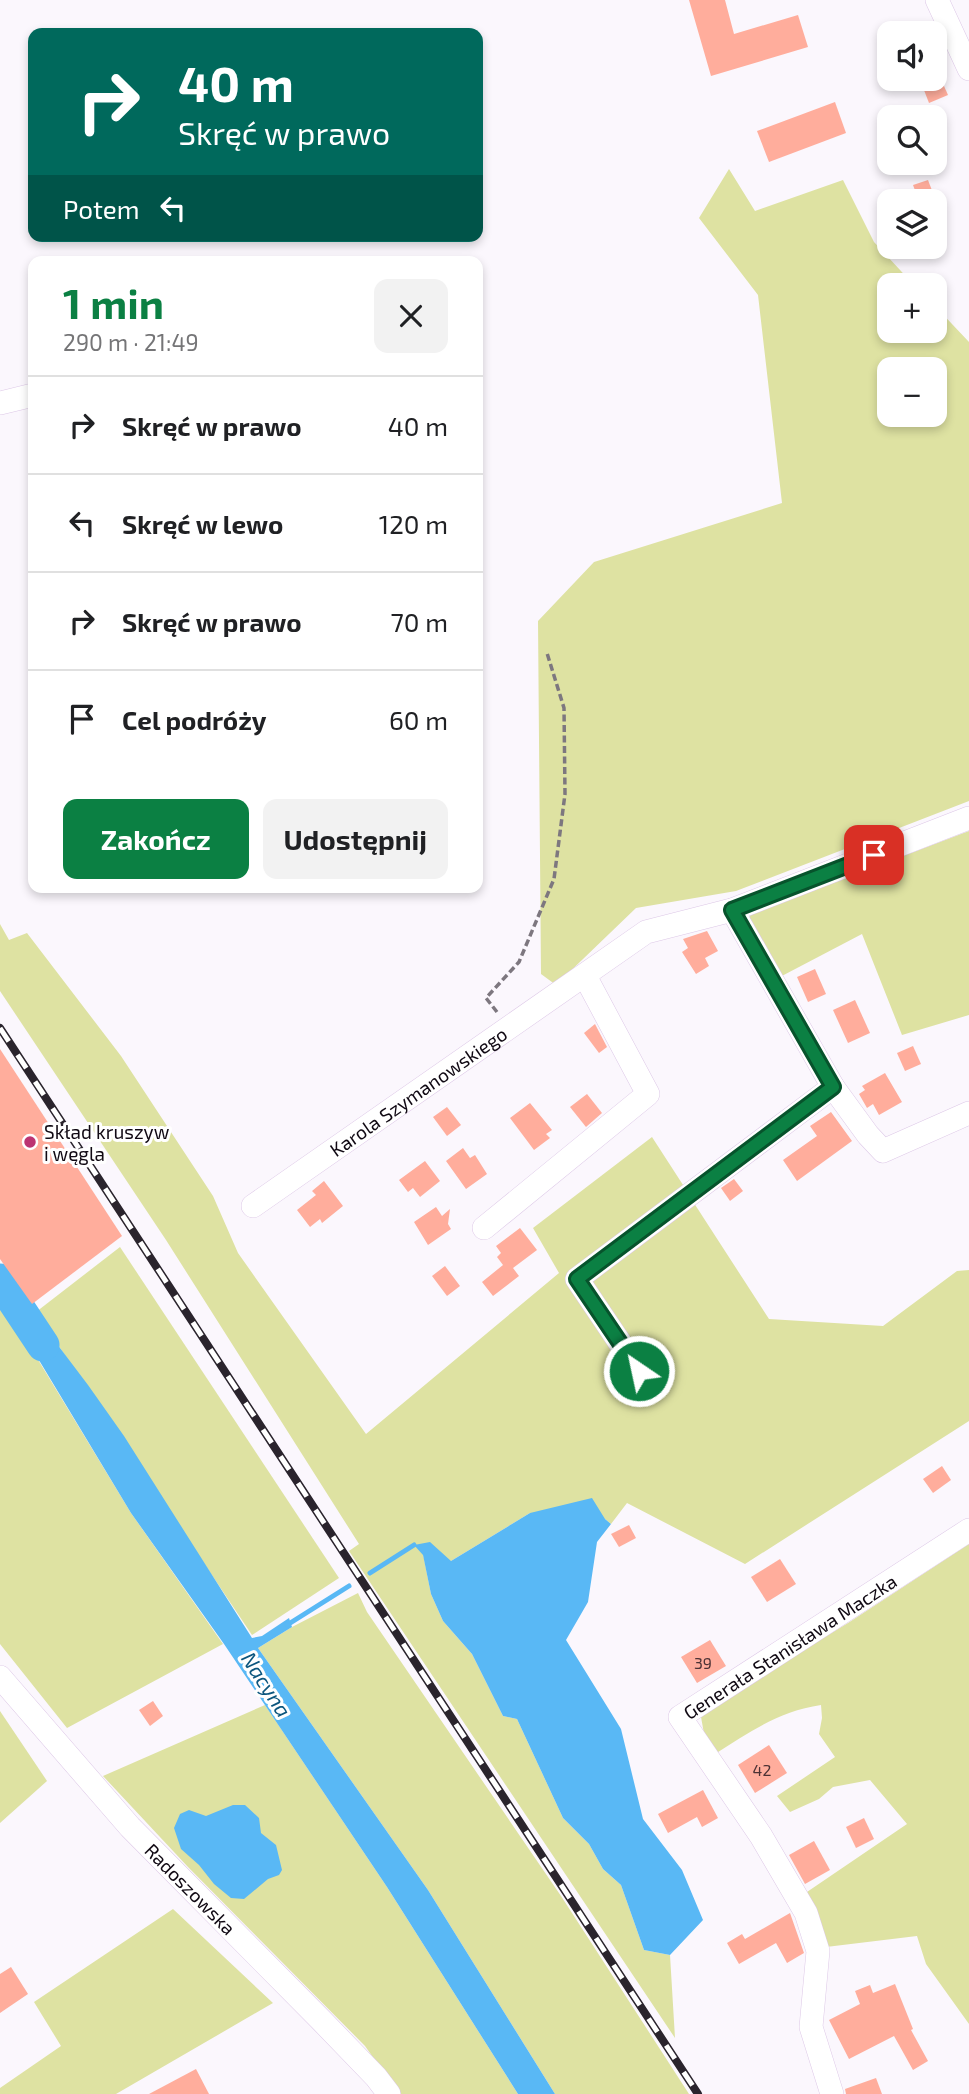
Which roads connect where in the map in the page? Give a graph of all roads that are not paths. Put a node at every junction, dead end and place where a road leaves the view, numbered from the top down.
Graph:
1 (937, 0) edge
2 (969, 69) edge
3 (28, 396) edge
4 (0, 403) edge
5 (969, 818) edge
6 (732, 910) junction
7 (585, 976) junction
8 (833, 1087) junction
9 (969, 1113) edge
10 (253, 1206) dead end
11 (484, 1228) dead end
12 (639, 1371) dead end
13 (969, 1531) edge
14 (0, 1677) edge
15 (389, 2094) edge
16 (832, 2094) edge

1 - 2 street
3 - 4 street
5 - 6 street, Karola Szymanowskiego
6 - 7 street, Karola Szymanowskiego
6 - 8 street
7 - 10 street, Karola Szymanowskiego
7 - 11 street
8 - 9 street
8 - 12 street
13 - 16 street, Generała Stanisława Maczka
14 - 15 street, Radoszowska

